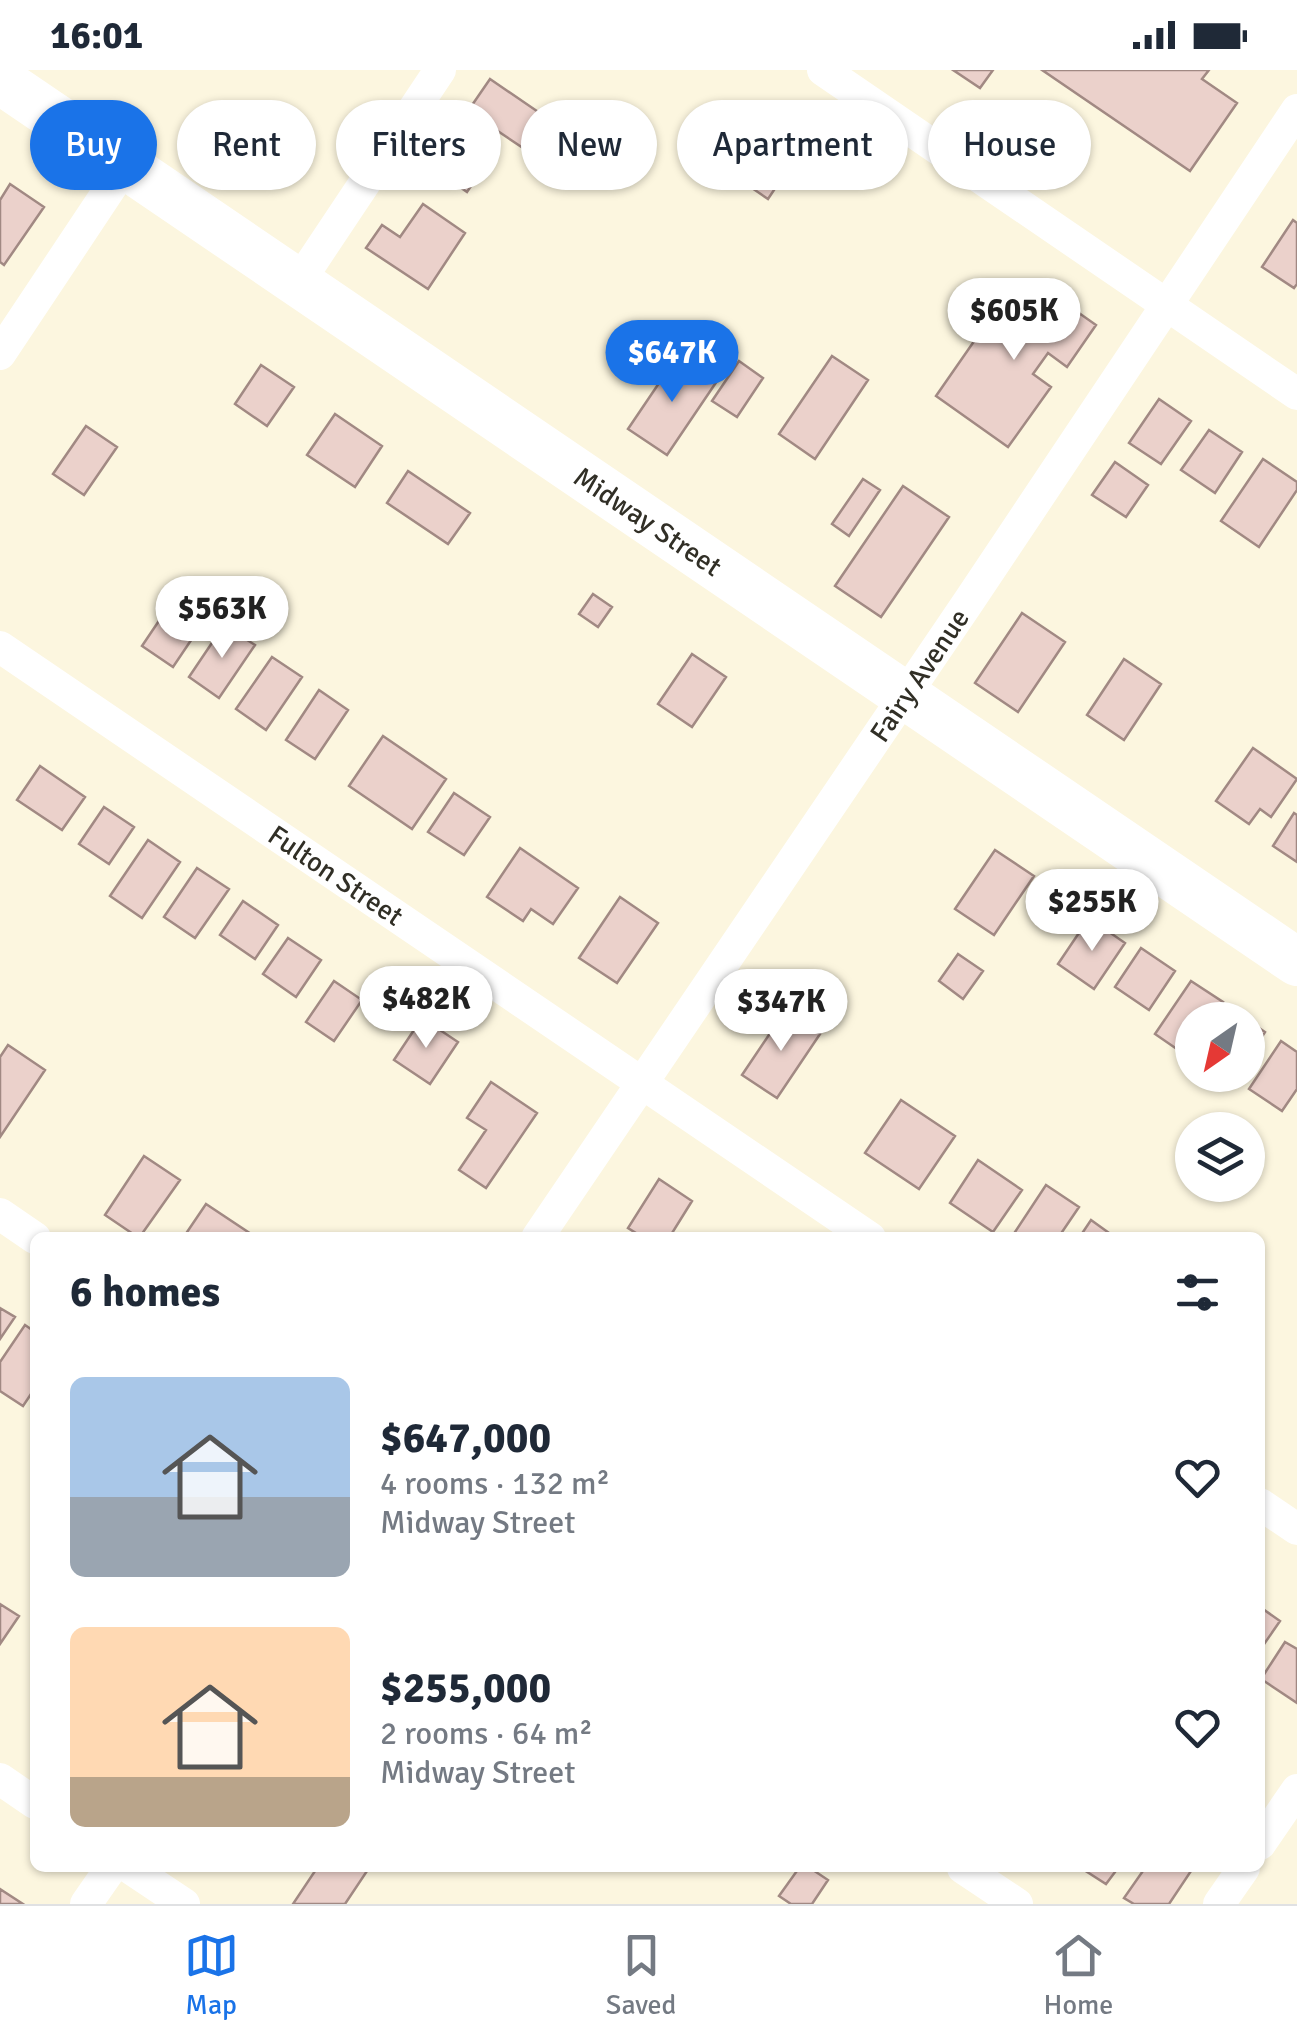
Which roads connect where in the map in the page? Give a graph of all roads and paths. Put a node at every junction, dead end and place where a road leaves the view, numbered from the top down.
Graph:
1 (440, 70) edge
2 (823, 70) edge
3 (0, 80) edge
4 (30, 100) edge
5 (1297, 110) edge
6 (157, 187) edge
7 (110, 190) edge
8 (298, 283) junction
9 (1166, 305) junction
10 (0, 354) edge
11 (1297, 394) edge
12 (0, 647) edge
13 (904, 695) junction
14 (1297, 962) edge
15 (644, 1082) junction
16 (0, 1214) edge
17 (541, 1232) edge
18 (861, 1232) edge
19 (30, 1235) edge
20 (1265, 1507) edge
21 (1297, 1529) edge
22 (0, 1780) edge
23 (1297, 1790) edge
24 (30, 1800) edge
25 (1265, 1837) edge
26 (108, 1872) edge
27 (136, 1872) edge
28 (969, 1872) edge
29 (1241, 1872) edge
30 (86, 1904) edge
31 (184, 1904) edge
32 (1017, 1904) edge
33 (1219, 1904) edge

1 - 8 street
2 - 9 street
3 - 4 street, Midway Street
5 - 9 street, Fairy Avenue
6 - 8 street, Midway Street
7 - 10 street
8 - 13 street, Midway Street
9 - 11 street
9 - 13 street, Fairy Avenue
12 - 15 street, Fulton Street
13 - 14 street, Midway Street
13 - 15 street, Fairy Avenue
15 - 17 street, Fairy Avenue
15 - 18 street, Fulton Street
16 - 19 street
20 - 21 street
22 - 24 street
23 - 25 street
26 - 30 street
27 - 31 street
28 - 32 street
29 - 33 street

